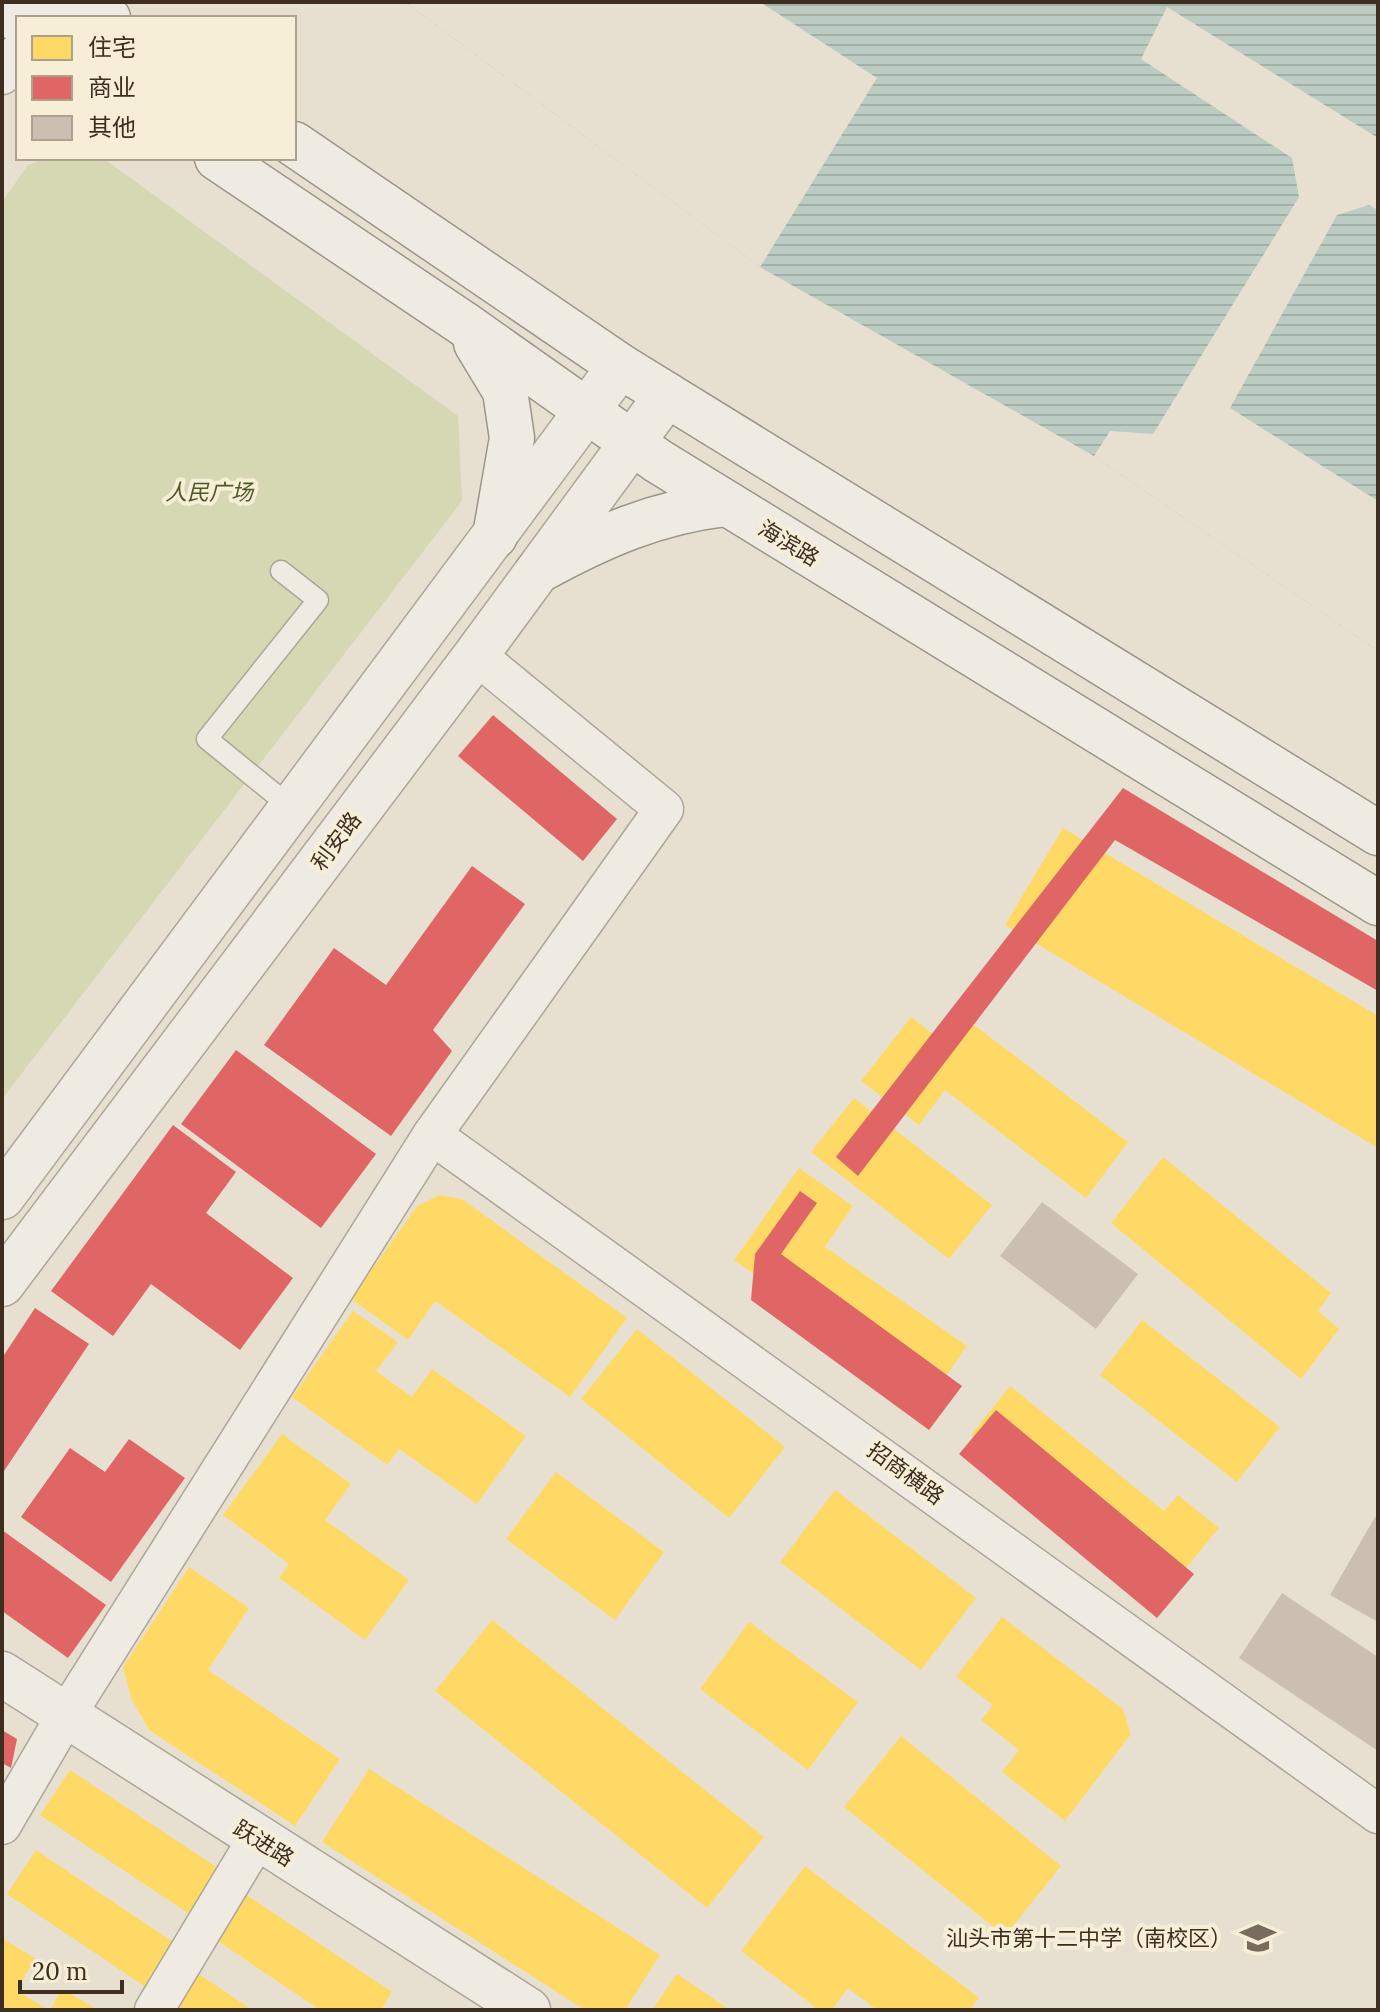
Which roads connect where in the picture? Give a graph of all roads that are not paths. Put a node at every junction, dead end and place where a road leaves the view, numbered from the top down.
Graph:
1 (85, 2) edge
2 (105, 16) edge
3 (16, 56) edge
4 (2, 75) edge
5 (296, 145) edge
6 (220, 160) edge
7 (464, 324) junction
8 (620, 366) junction
9 (667, 395) junction
10 (587, 411) junction
11 (632, 442) junction
12 (726, 504) junction
13 (495, 536) junction
14 (281, 571) dead end
15 (538, 571) junction
16 (476, 655) junction
17 (292, 808) junction
18 (1378, 833) edge
19 (1378, 903) edge
20 (432, 1135) junction
21 (2, 1197) edge
22 (2, 1284) edge
23 (2, 1674) edge
24 (65, 1717) junction
25 (1378, 1814) edge
26 (2, 1825) edge
27 (257, 1839) junction
28 (154, 2010) edge
29 (528, 2010) edge

1 - 2 main road
3 - 4 street
5 - 8 main road
6 - 7 main road, 海滨路
7 - 10 main road, 海滨路
7 - 13 main road
8 - 9 main road
8 - 10 main road
9 - 11 main road, 利安路
9 - 18 main road
10 - 11 main road, 海滨路
10 - 13 main road
11 - 12 main road, 海滨路
11 - 15 main road, 利安路
12 - 15 main road
12 - 19 main road, 海滨路
13 - 17 main road
14 - 17 lane
15 - 16 main road, 利安路
16 - 20 street
16 - 22 main road, 利安路
17 - 21 main road
20 - 24 street
20 - 25 street, 招商横路
23 - 24 main road, 跃进路
24 - 26 street
24 - 27 main road, 跃进路
27 - 28 street
27 - 29 main road, 跃进路

